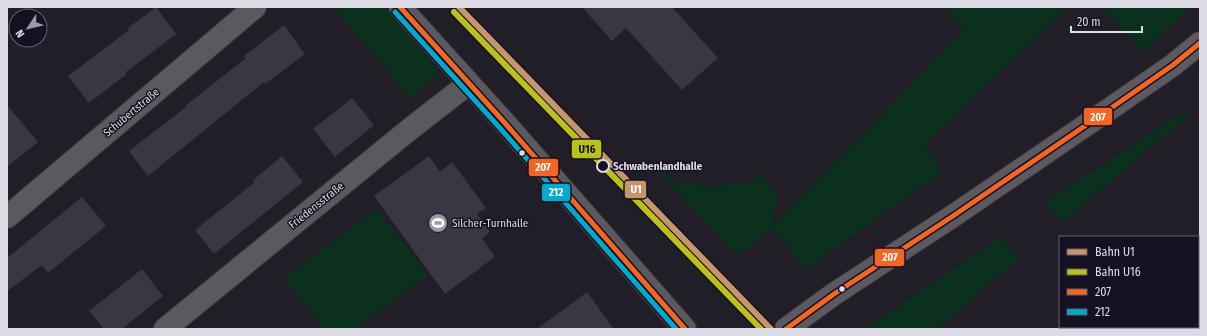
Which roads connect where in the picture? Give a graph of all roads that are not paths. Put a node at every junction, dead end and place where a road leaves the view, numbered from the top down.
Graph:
1 (255, 7) edge
2 (400, 7) edge
3 (1200, 43) edge
4 (468, 84) junction
5 (7, 218) edge
6 (165, 329) edge
7 (685, 329) edge
8 (786, 329) edge

1 - 5 street, Schubertstraße
2 - 4 street
3 - 8 main road
4 - 6 street, Friedensstraße
4 - 7 street

